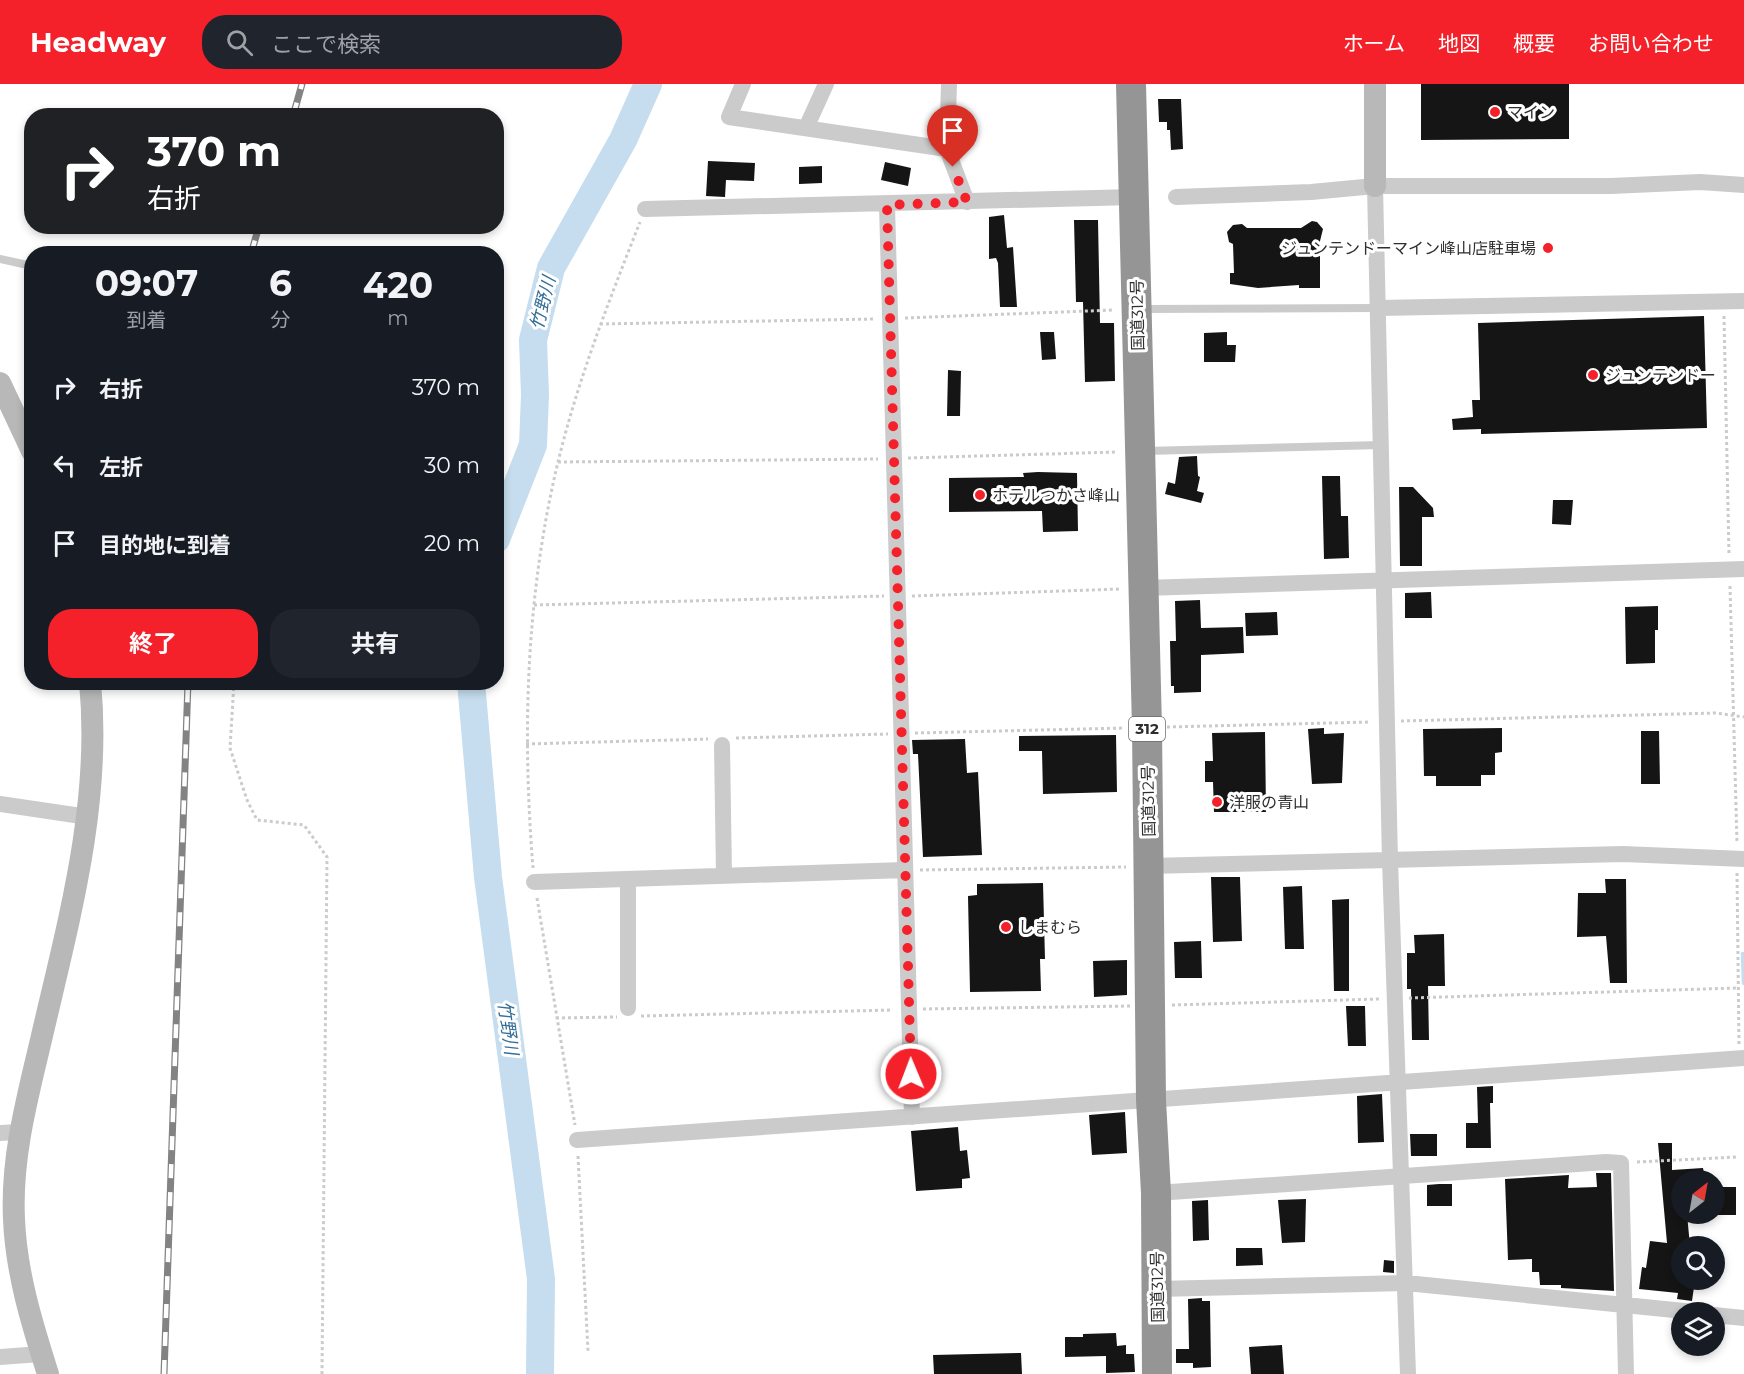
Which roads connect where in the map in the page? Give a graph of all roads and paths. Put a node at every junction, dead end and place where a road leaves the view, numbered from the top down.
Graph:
1 (743, 84) edge
2 (826, 84) edge
3 (949, 84) edge
4 (1131, 84) edge
5 (1375, 84) edge
6 (806, 128) junction
7 (947, 149) junction
8 (1744, 185) edge
9 (1376, 186) junction
10 (1176, 196) dead end
11 (1135, 197) junction
12 (967, 202) junction
13 (887, 205) junction
14 (645, 209) joint
15 (0, 259) edge
16 (24, 264) edge
17 (1744, 301) edge
18 (1723, 302) junction
19 (1378, 308) junction
20 (1137, 309) junction
21 (890, 319) junction
22 (600, 324) junction
23 (1, 389) edge
24 (24, 435) edge
25 (1381, 446) junction
26 (1140, 451) junction
27 (894, 458) junction
28 (558, 462) junction
29 (1737, 569) edge
30 (1384, 582) junction
31 (1144, 588) junction
32 (898, 596) junction
33 (534, 605) junction
34 (91, 690) edge
35 (234, 690) edge
36 (1734, 717) junction
37 (1744, 717) edge
38 (1389, 722) junction
39 (1147, 728) junction
40 (902, 734) junction
41 (720, 741) junction
42 (526, 744) junction
43 (0, 804) edge
44 (88, 817) junction
45 (1741, 859) edge
46 (1390, 861) junction
47 (1149, 866) junction
48 (905, 870) junction
49 (724, 876) junction
50 (628, 879) junction
51 (534, 882) junction
52 (628, 1008) dead end
53 (1742, 1058) edge
54 (1400, 1082) junction
55 (1150, 1100) junction
56 (912, 1117) junction
57 (10, 1133) edge
58 (577, 1140) junction
59 (1737, 1157) dead end
60 (1621, 1163) junction
61 (1400, 1175) junction
62 (1156, 1193) junction
63 (1406, 1283) junction
64 (1157, 1289) junction
65 (1626, 1305) junction
66 (1671, 1310) edge
67 (1725, 1316) edge
68 (1744, 1318) edge
69 (588, 1352) dead end
70 (0, 1357) edge
71 (45, 1364) edge
72 (322, 1374) edge
73 (1157, 1374) edge
74 (1408, 1374) edge
75 (1626, 1374) edge

1 - 6 street
2 - 6 street
3 - 7 street
4 - 11 highway, 国道312号 / 312
5 - 9 street
6 - 7 street
7 - 12 street
8 - 9 street
9 - 10 street
9 - 19 street
11 - 12 street
11 - 20 highway, 国道312号 / 312
12 - 13 street
13 - 14 street
13 - 21 street
14 - 22 path
15 - 16 lane
17 - 18 street
18 - 19 street
18 - 29 path
19 - 20 lane
19 - 25 street
20 - 21 path
20 - 26 highway, 国道312号 / 312
21 - 22 path
21 - 27 street
22 - 28 path
23 - 24 street
25 - 26 lane
25 - 30 street
26 - 27 path
26 - 31 highway, 国道312号 / 312
27 - 28 path
27 - 32 street
28 - 33 path
29 - 30 street
29 - 36 path
30 - 31 street
30 - 38 street
31 - 32 path
31 - 39 highway, 国道312号 / 312
32 - 33 path
32 - 40 street
33 - 42 path
34 - 44 street
35 - 72 path
36 - 37 path
36 - 38 path
36 - 45 path
38 - 39 path
38 - 46 street
39 - 40 path
39 - 47 highway, 国道312号 / 312
40 - 41 path
40 - 48 street
41 - 42 path
41 - 49 street
42 - 51 path
43 - 44 street
44 - 57 street
45 - 46 street
45 - 53 path
46 - 47 street
46 - 54 street
47 - 48 path
47 - 55 highway, 国道312号 / 312
48 - 49 street
48 - 56 street
49 - 50 street
50 - 51 street
50 - 52 street
51 - 58 path
53 - 54 street
54 - 55 street
54 - 61 street
55 - 56 street
55 - 62 highway, 国道312号 / 312
56 - 58 street
57 - 71 street
58 - 69 path
59 - 60 path
60 - 61 street
60 - 65 street
61 - 62 street
61 - 63 street
62 - 64 highway, 国道312号 / 312
63 - 64 street
63 - 65 street
63 - 74 street
64 - 73 highway, 国道312号 / 312
65 - 66 street
65 - 75 street
67 - 68 street
70 - 71 street

